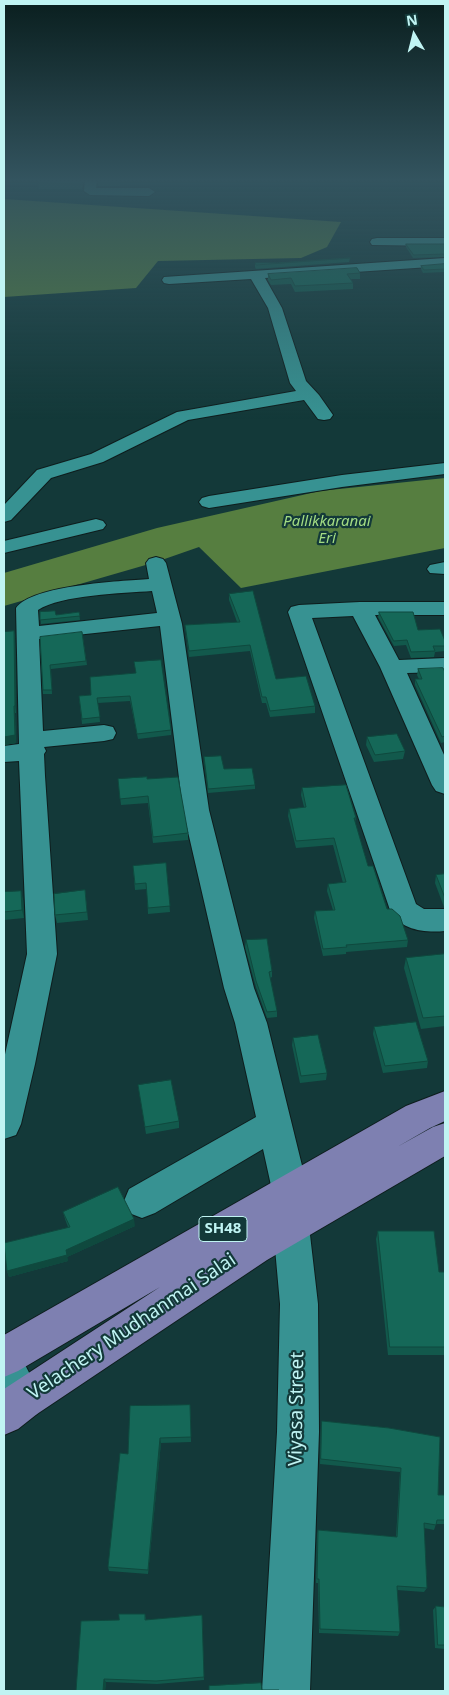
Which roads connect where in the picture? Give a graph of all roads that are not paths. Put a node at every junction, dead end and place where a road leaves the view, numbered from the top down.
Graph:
1 (445, 262) edge
2 (256, 275) junction
3 (169, 280) dead end
4 (309, 394) junction
5 (324, 415) dead end
6 (445, 468) edge
7 (209, 502) dead end
8 (4, 516) edge
9 (96, 525) dead end
10 (11, 545) edge
11 (445, 608) edge
12 (360, 609) junction
13 (169, 618) junction
14 (27, 634) junction
15 (445, 666) edge
16 (392, 667) junction
17 (104, 733) dead end
18 (33, 745) junction
19 (4, 754) edge
20 (445, 785) edge
21 (445, 920) edge
22 (445, 1106) edge
23 (4, 1124) edge
24 (274, 1124) junction
25 (445, 1138) edge
26 (142, 1201) dead end
27 (291, 1208) junction
28 (4, 1357) edge
29 (4, 1365) edge
30 (13, 1407) edge
31 (286, 1691) edge

1 - 2 street
2 - 3 street
2 - 4 street
4 - 5 street
4 - 8 street
6 - 7 street
8 - 10 street
9 - 10 street
11 - 12 street
12 - 16 street
12 - 21 street
13 - 14 street
13 - 14 street, Viyasa Street
13 - 24 street, Viyasa Street
14 - 18 street
15 - 16 street
16 - 20 street
17 - 18 street
18 - 19 street
18 - 23 street
22 - 27 main road, Velachery Mudhanmai Salai / SH48
24 - 26 street
24 - 27 street, Viyasa Street
25 - 27 main road, Velachery Mudhanmai Salai / SH48
27 - 28 main road, Velachery Mudhanmai Salai / SH48
27 - 30 main road, Velachery Mudhanmai Salai / SH48
27 - 31 street, Viyasa Street
29 - 30 street

